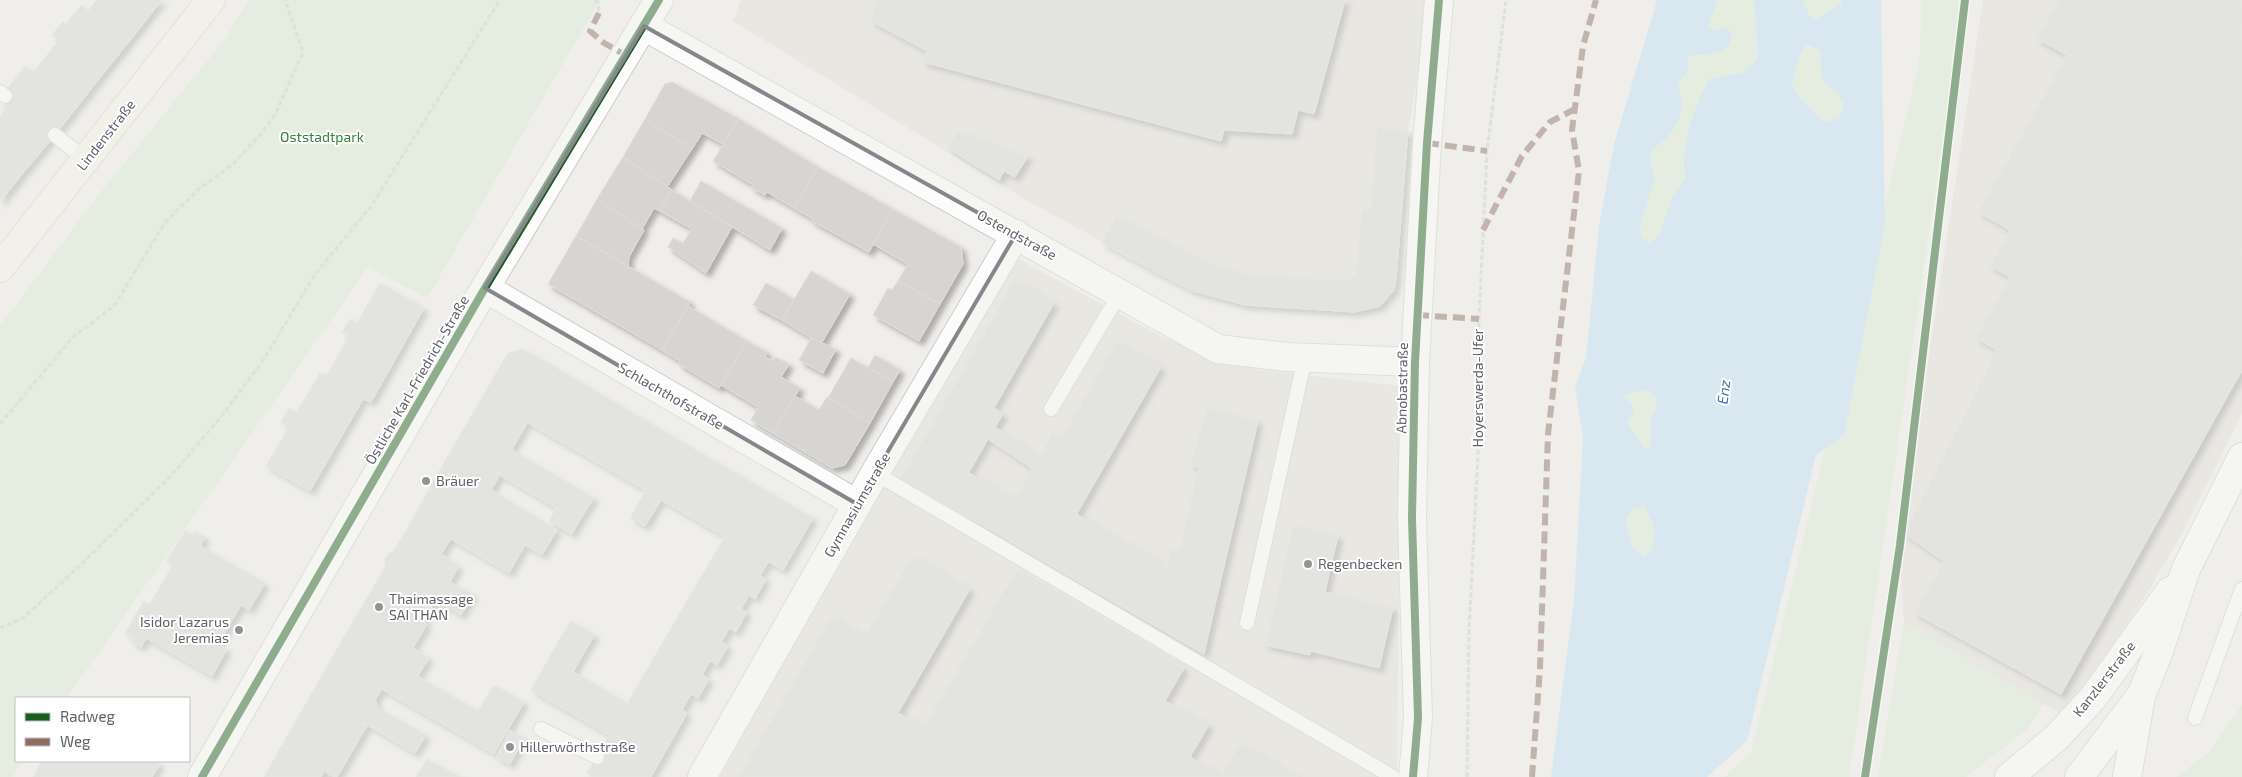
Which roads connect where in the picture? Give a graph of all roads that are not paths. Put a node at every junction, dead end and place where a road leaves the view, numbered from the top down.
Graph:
1 (210, 0) edge
2 (659, 0) edge
3 (1439, 0) edge
4 (644, 26) junction
5 (55, 135) dead end
6 (86, 160) junction
7 (1016, 234) junction
8 (0, 268) edge
9 (485, 288) junction
10 (1120, 293) junction
11 (1305, 357) junction
12 (1415, 362) junction
13 (1051, 410) dead end
14 (2242, 457) edge
15 (875, 473) junction
16 (858, 504) junction
17 (2186, 569) junction
18 (2242, 589) edge
19 (1247, 623) dead end
20 (2141, 696) junction
21 (2195, 718) dead end
22 (541, 729) dead end
23 (597, 757) dead end
24 (202, 777) edge
25 (702, 777) edge
26 (1392, 777) edge
27 (1414, 777) edge
28 (2009, 777) edge
29 (2079, 777) edge
30 (2127, 777) edge

1 - 6 main road, Lindenstraße
2 - 4 street, Östliche Karl-Friedrich-Straße
3 - 12 street, Abnobastraße
4 - 7 street, Ostendstraße
4 - 9 street, Östliche Karl-Friedrich-Straße
5 - 6 lane
6 - 8 main road, Lindenstraße
7 - 10 street, Ostendstraße
7 - 15 street, Gymnasiumstraße
9 - 16 street, Schlachthofstraße
9 - 24 street, Östliche Karl-Friedrich-Straße
10 - 11 street, Ostendstraße
10 - 13 lane
11 - 12 street, Ostendstraße
11 - 19 lane
12 - 27 street, Abnobastraße
14 - 17 street, Kanzlerstraße
15 - 16 street, Gymnasiumstraße
15 - 26 lane
16 - 25 street, Gymnasiumstraße
17 - 20 street, Kanzlerstraße
17 - 28 street, Kanzlerstraße
18 - 21 lane
20 - 29 street, Kanzlerstraße
20 - 30 street, Kanzlerstraße
22 - 23 lane

